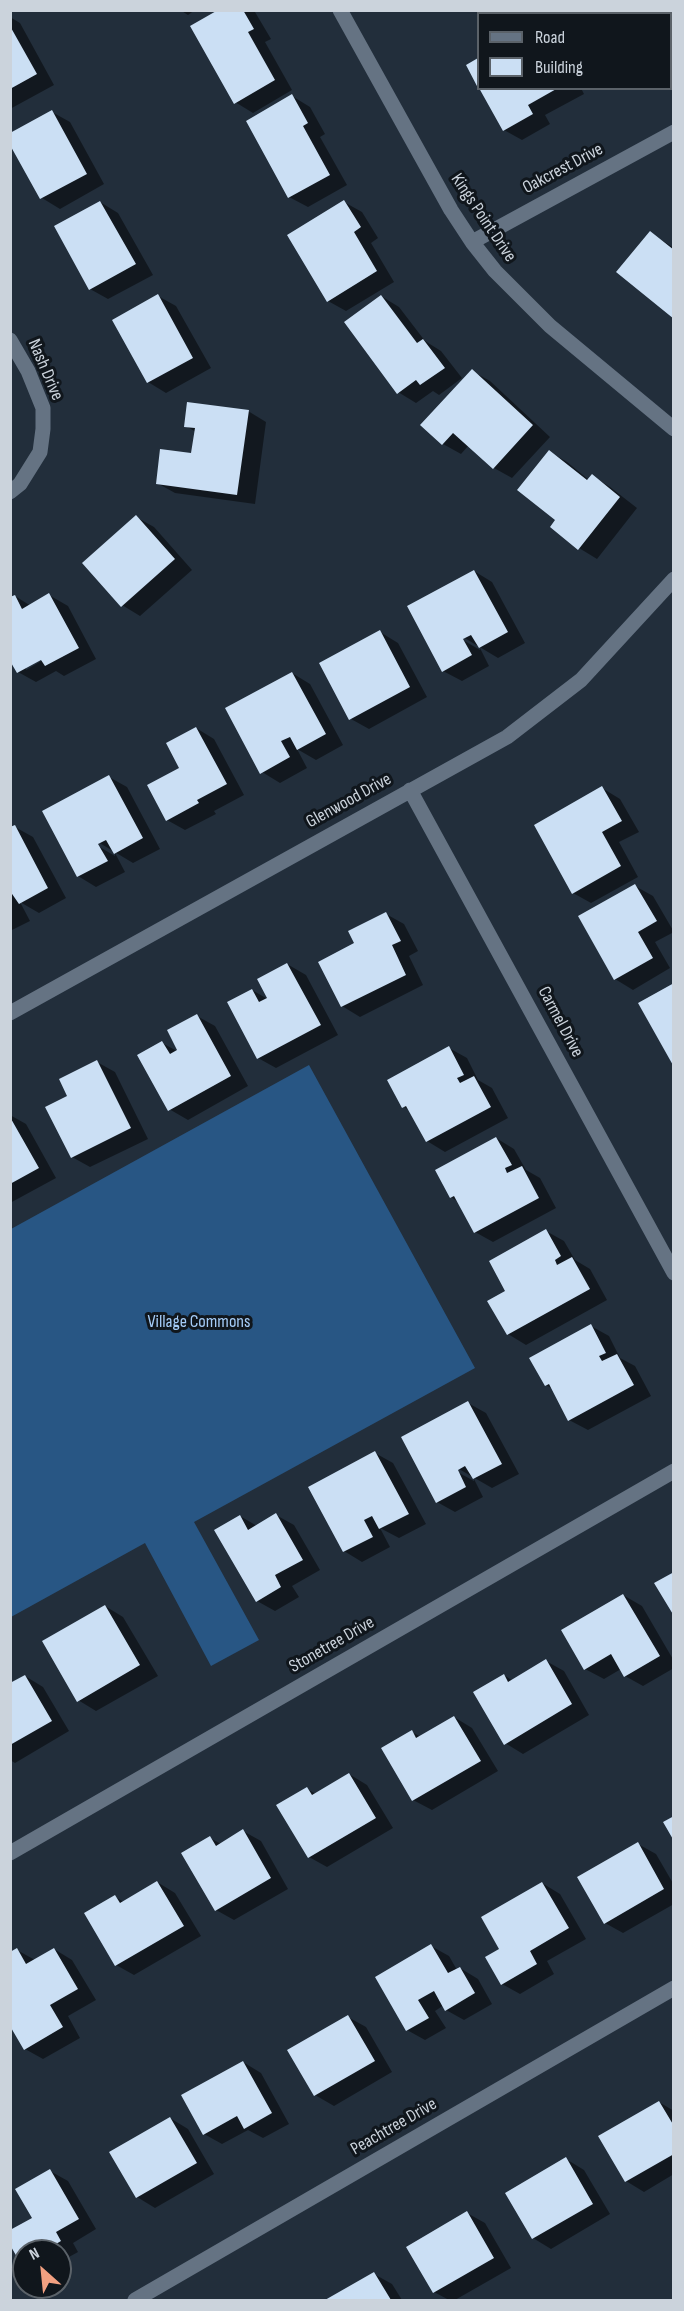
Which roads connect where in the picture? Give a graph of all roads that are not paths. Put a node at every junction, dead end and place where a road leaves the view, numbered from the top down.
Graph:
1 (340, 10) edge
2 (674, 132) edge
3 (472, 242) junction
4 (10, 340) edge
5 (674, 429) edge
6 (10, 492) edge
7 (674, 579) edge
8 (410, 790) junction
9 (10, 1013) edge
10 (674, 1273) edge
11 (674, 1471) edge
12 (10, 1853) edge
13 (674, 1988) edge
14 (135, 2301) edge

1 - 3 street, Kings Point Drive
2 - 3 street, Oakcrest Drive
3 - 5 street, Kings Point Drive
4 - 6 street, Nash Drive
7 - 8 street, Glenwood Drive
8 - 9 street, Glenwood Drive
8 - 10 street, Carmel Drive
11 - 12 street, Stonetree Drive
13 - 14 street, Peachtree Drive

